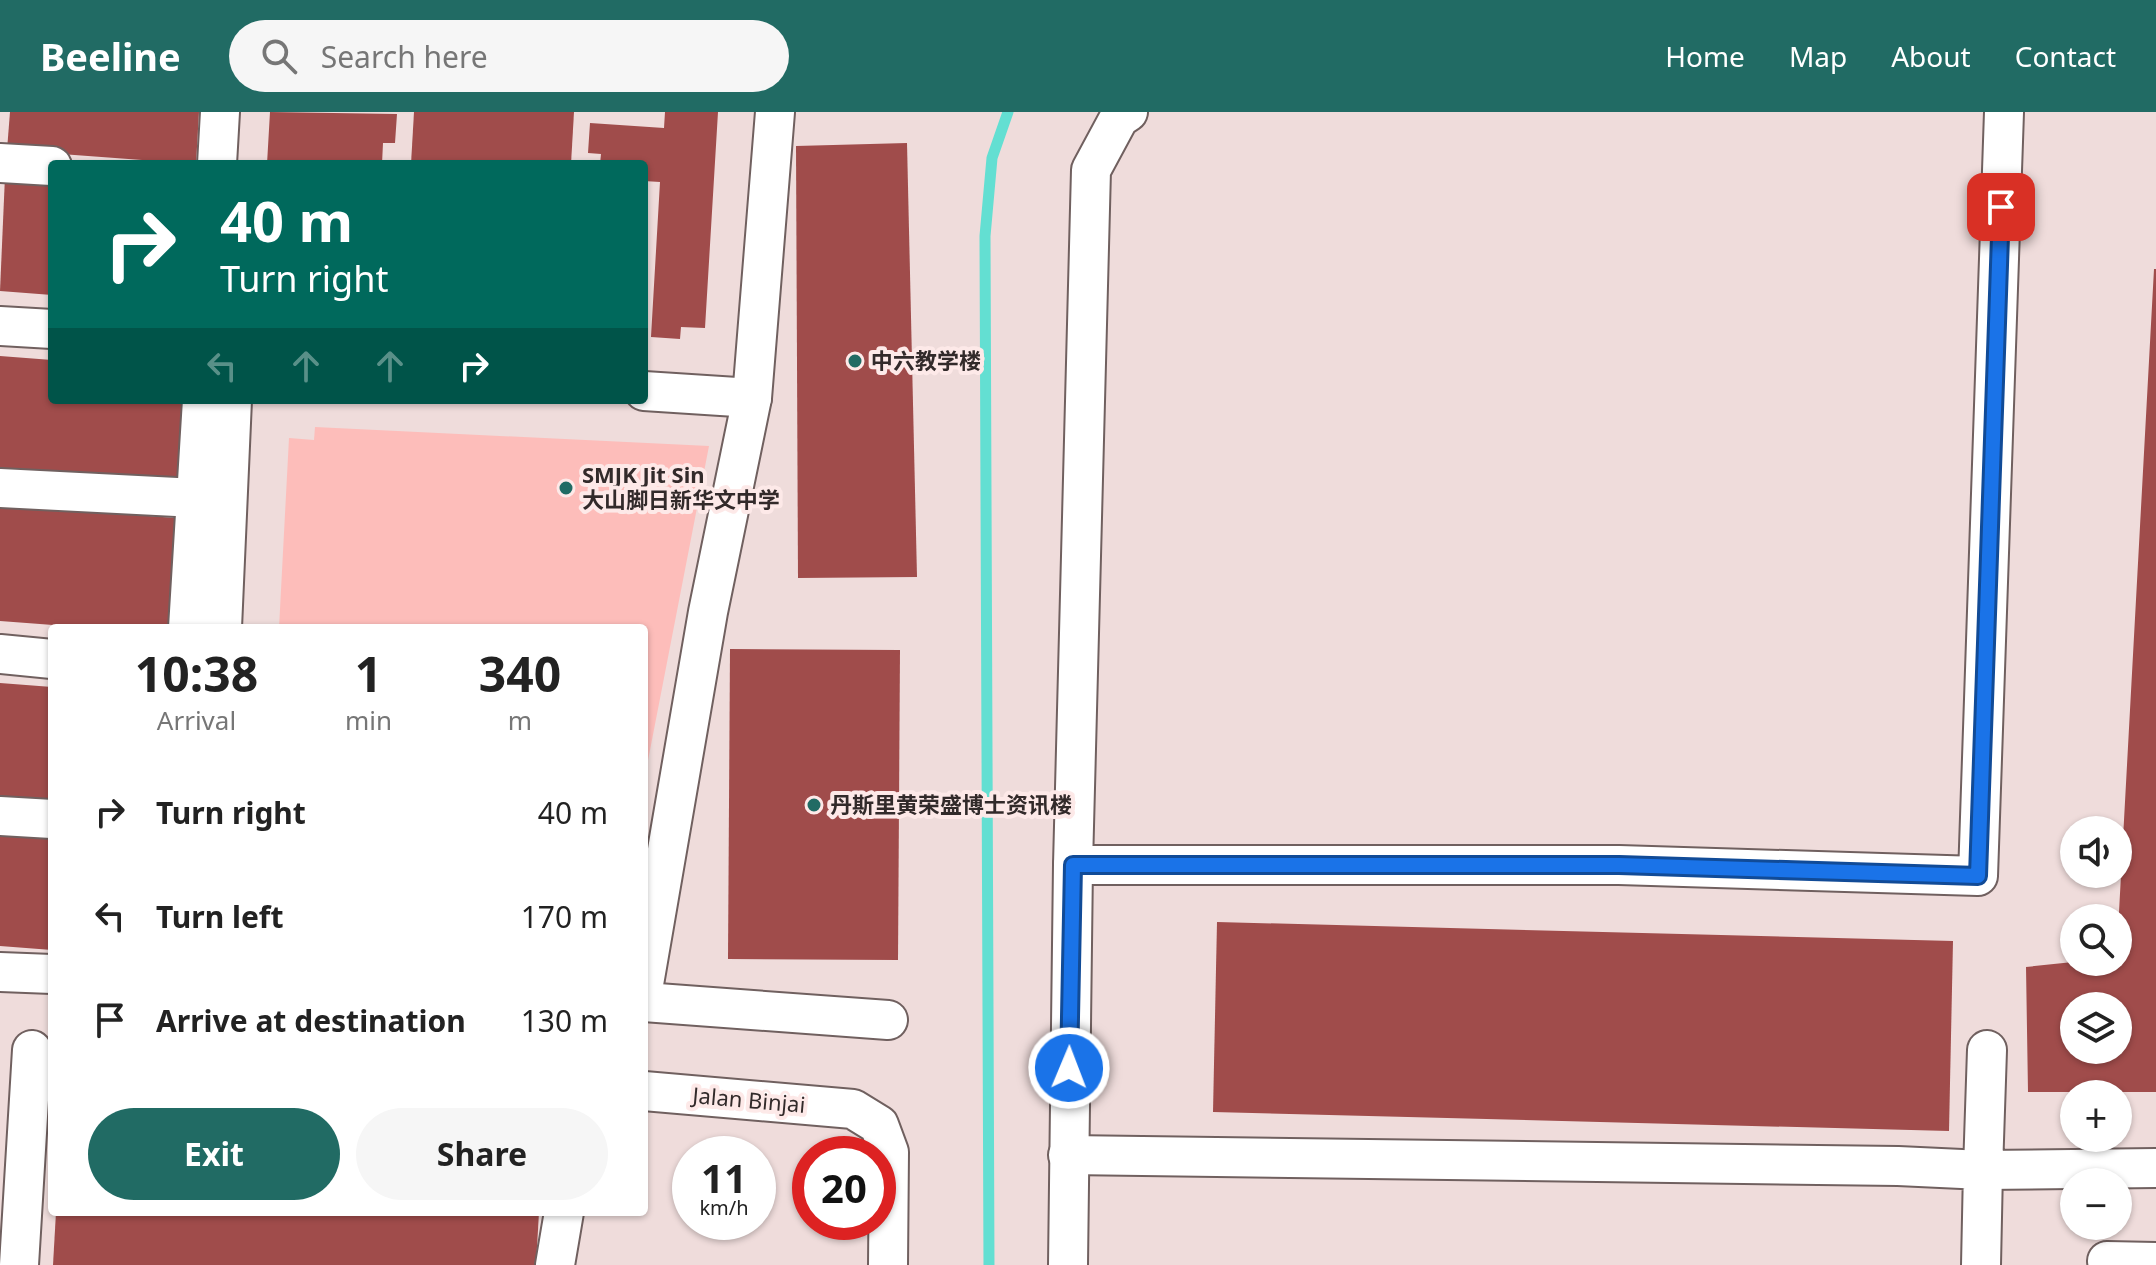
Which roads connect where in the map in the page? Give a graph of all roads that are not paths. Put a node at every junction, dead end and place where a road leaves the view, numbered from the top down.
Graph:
1 (220, 112) edge
2 (775, 112) edge
3 (1128, 112) edge
4 (2004, 112) edge
5 (217, 160) edge
6 (0, 163) edge
7 (48, 166) edge
8 (0, 326) edge
9 (48, 329) edge
10 (648, 391) edge
11 (752, 398) junction
12 (202, 404) edge
13 (232, 404) edge
14 (0, 488) edge
15 (196, 498) junction
16 (188, 624) edge
17 (222, 624) edge
18 (0, 654) edge
19 (48, 659) edge
20 (0, 816) edge
21 (48, 819) edge
22 (1073, 865) junction
23 (648, 961) edge
24 (0, 972) edge
25 (48, 974) edge
26 (648, 1002) edge
27 (888, 1020) dead end
28 (28, 1050) edge
29 (1987, 1050) dead end
30 (648, 1091) edge
31 (1068, 1155) junction
32 (2156, 1168) edge
33 (1983, 1170) junction
34 (563, 1216) edge
35 (2107, 1261) dead end
36 (2156, 1262) edge
37 (19, 1265) edge
38 (555, 1265) edge
39 (888, 1265) edge
40 (1068, 1265) edge
41 (1981, 1265) edge

1 - 5 street
2 - 11 street
3 - 22 street
4 - 22 street
6 - 7 street
8 - 9 street
10 - 11 street
11 - 23 street
12 - 15 street
13 - 17 street
14 - 15 street
15 - 16 street
18 - 19 street
20 - 21 street
22 - 31 street
24 - 25 street
26 - 27 street
28 - 37 street
29 - 33 street
30 - 39 street, Jalan Binjai
31 - 33 street
31 - 40 street
32 - 33 street
33 - 41 street
34 - 38 street
35 - 36 street

